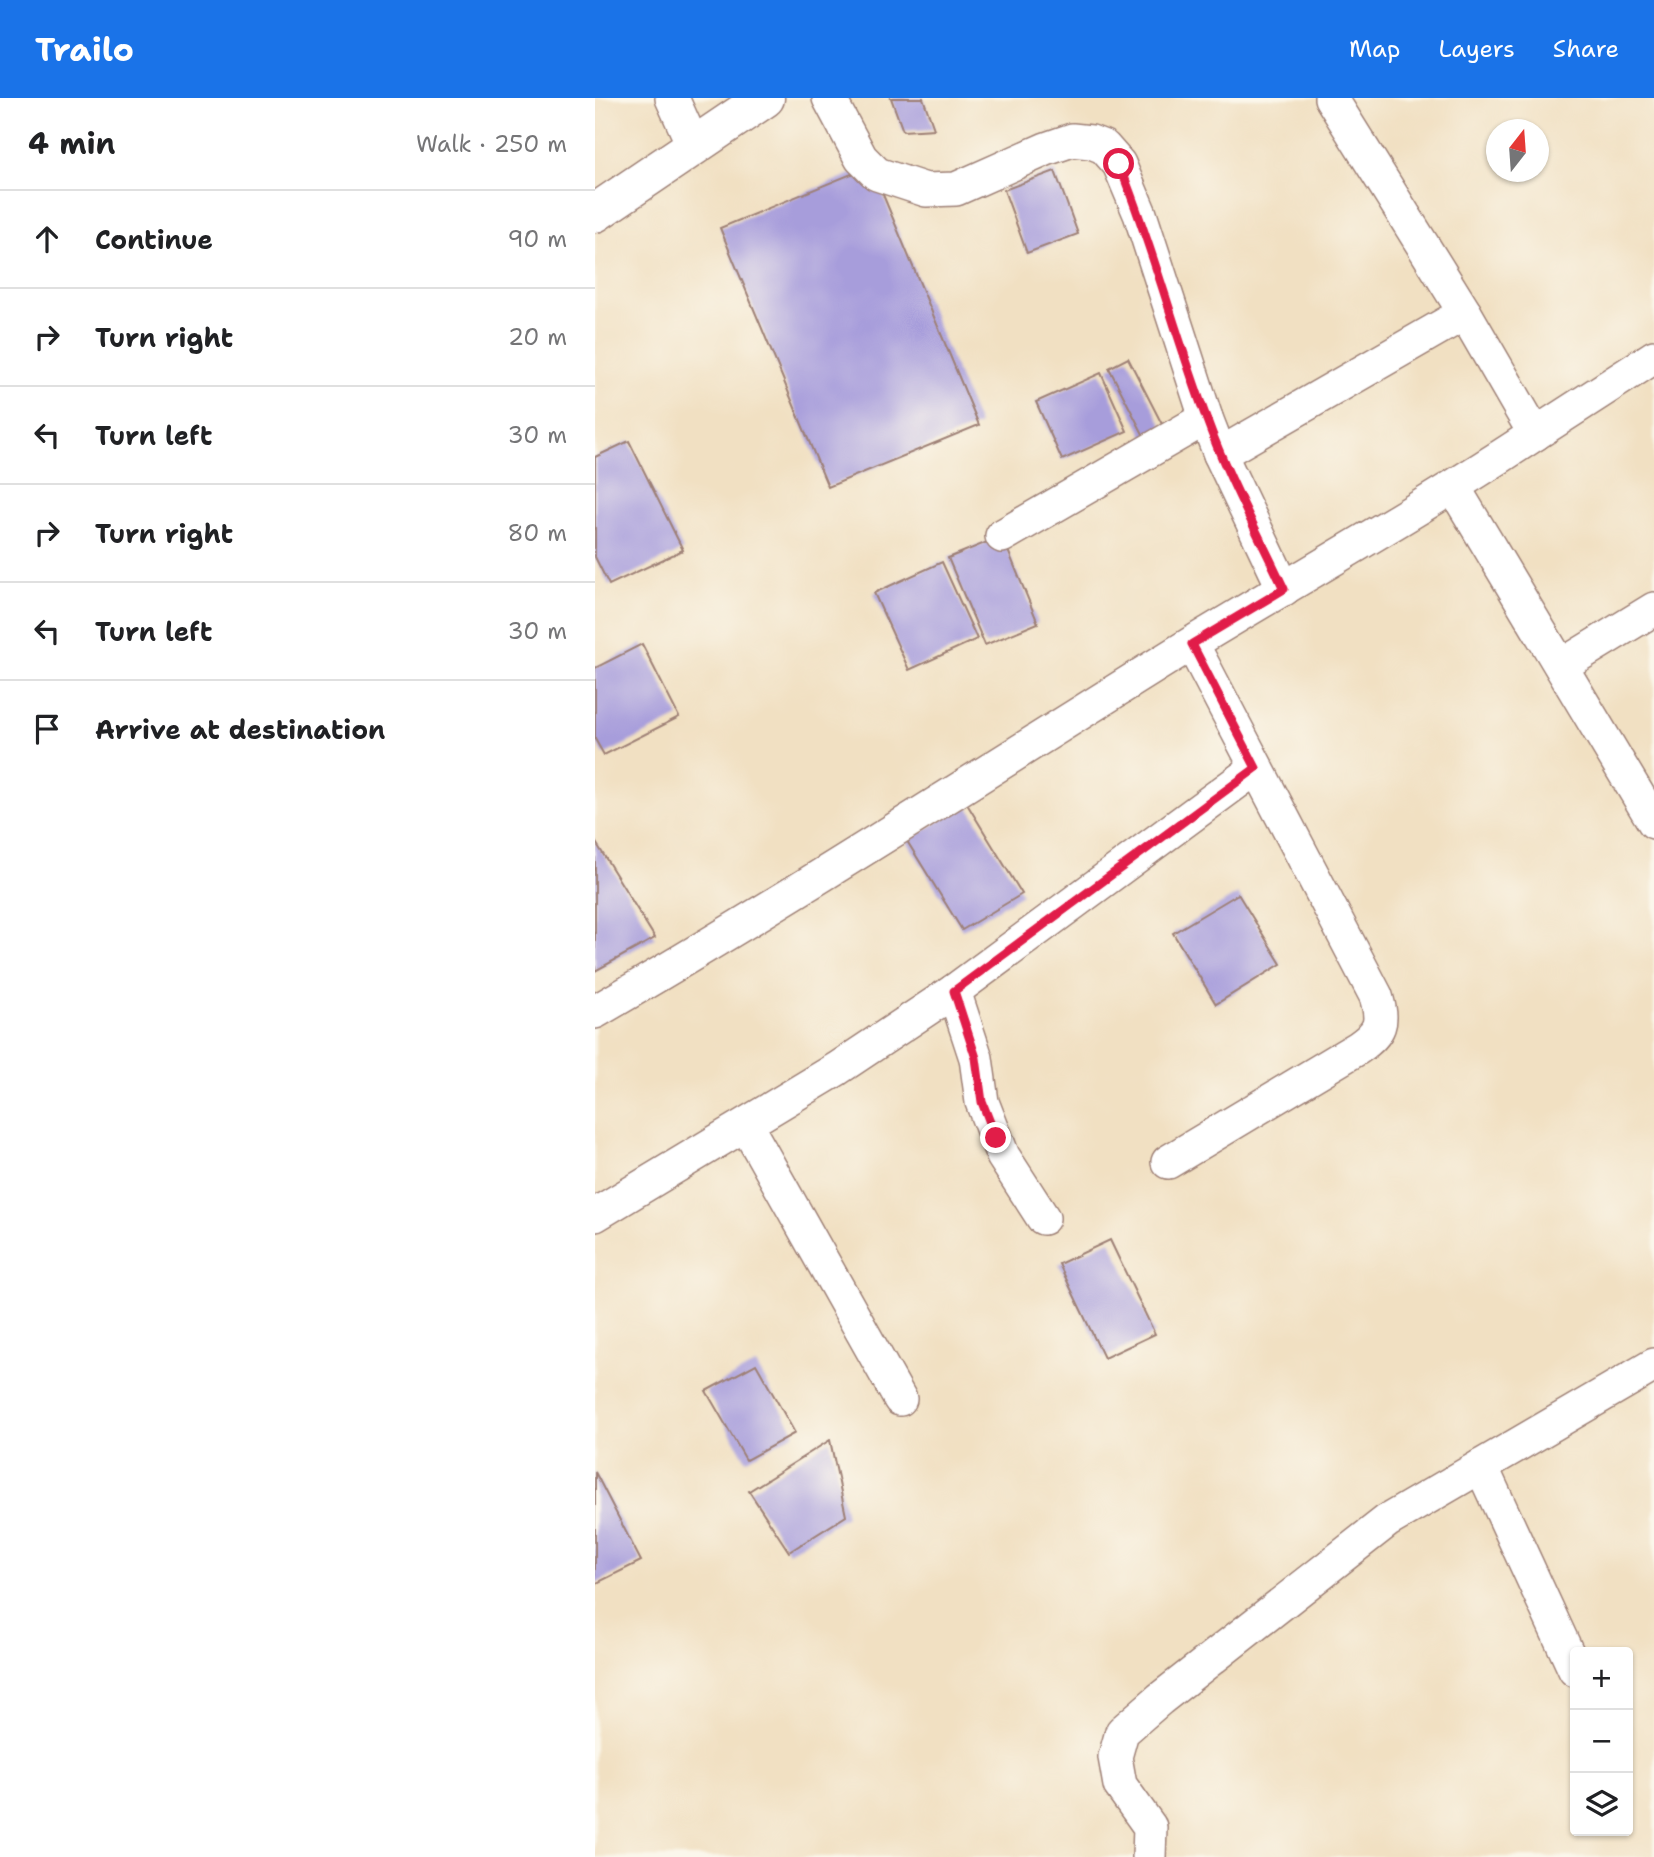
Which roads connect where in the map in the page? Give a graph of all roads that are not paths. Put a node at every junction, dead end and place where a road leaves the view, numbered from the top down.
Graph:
1 (672, 98) edge
2 (765, 98) edge
3 (829, 98) edge
4 (1331, 98) edge
5 (694, 147) junction
6 (595, 214) edge
7 (1465, 313) junction
8 (1654, 357) edge
9 (1206, 418) junction
10 (1535, 434) junction
11 (1220, 454) junction
12 (1454, 488) junction
13 (1002, 536) dead end
14 (1284, 589) junction
15 (1654, 609) edge
16 (1192, 644) junction
17 (1561, 666) junction
18 (1256, 768) junction
19 (1654, 822) edge
20 (954, 991) junction
21 (595, 1012) edge
22 (746, 1125) junction
23 (1168, 1163) dead end
24 (595, 1215) edge
25 (1043, 1218) dead end
26 (1654, 1365) edge
27 (900, 1399) dead end
28 (1481, 1466) junction
29 (1570, 1660) edge
30 (1149, 1857) edge

1 - 5 street
2 - 5 main road
3 - 9 street
4 - 7 street
5 - 6 main road
7 - 10 street
7 - 11 street
8 - 10 street
9 - 11 street
9 - 13 street
10 - 12 street
11 - 14 street
12 - 14 street
12 - 17 street
14 - 16 street
15 - 17 street
16 - 18 street
16 - 21 street
17 - 19 street
18 - 20 street
18 - 23 street
20 - 22 street
20 - 25 street
22 - 24 street
22 - 27 street
26 - 28 street
28 - 29 street
28 - 30 street

